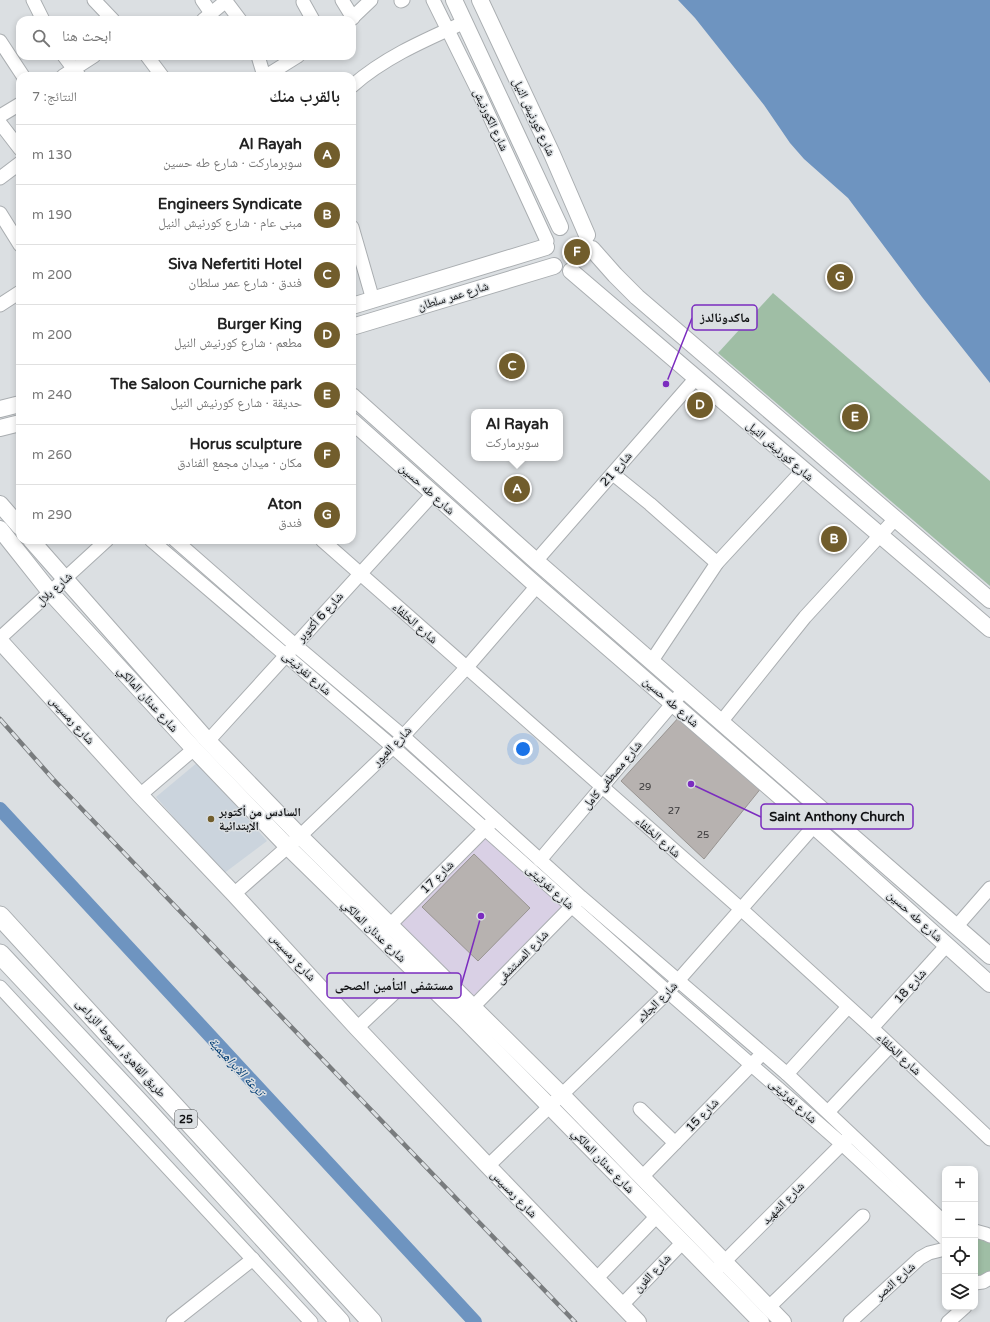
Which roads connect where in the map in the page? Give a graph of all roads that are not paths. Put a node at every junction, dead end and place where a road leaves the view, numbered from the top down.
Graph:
1 (33, 0) edge
2 (202, 0) edge
3 (342, 0) edge
4 (371, 0) edge
5 (433, 0) edge
6 (454, 0) edge
7 (480, 0) edge
8 (225, 1) edge
9 (303, 2) dead end
10 (102, 3) edge
11 (41, 16) edge
12 (110, 16) edge
13 (207, 16) edge
14 (237, 16) edge
15 (311, 16) edge
16 (350, 16) edge
17 (354, 16) edge
18 (465, 22) junction
19 (448, 29) junction
20 (0, 41) edge
21 (66, 60) edge
22 (89, 60) edge
23 (155, 60) edge
24 (259, 60) edge
25 (291, 60) edge
26 (20, 72) edge
27 (71, 72) edge
28 (74, 72) edge
29 (160, 72) edge
30 (264, 72) edge
31 (272, 72) edge
32 (356, 83) edge
33 (16, 106) edge
34 (0, 116) edge
35 (0, 123) edge
36 (16, 144) edge
37 (16, 166) edge
38 (0, 178) edge
39 (2, 221) edge
40 (560, 227) junction
41 (16, 238) edge
42 (356, 241) edge
43 (590, 242) junction
44 (546, 244) junction
45 (554, 266) junction
46 (571, 271) junction
47 (16, 294) edge
48 (3, 299) edge
49 (373, 300) junction
50 (356, 305) edge
51 (356, 326) edge
52 (696, 378) junction
53 (356, 400) edge
54 (16, 405) edge
55 (0, 409) edge
56 (16, 424) edge
57 (356, 425) edge
58 (0, 428) edge
59 (803, 470) junction
60 (613, 474) junction
61 (433, 494) junction
62 (0, 504) edge
63 (896, 518) junction
64 (16, 522) edge
65 (0, 529) edge
66 (880, 535) junction
67 (34, 544) edge
68 (103, 544) edge
69 (156, 544) edge
70 (180, 544) edge
71 (326, 544) edge
72 (536, 561) junction
73 (717, 563) junction
74 (359, 574) junction
75 (64, 579) junction
76 (537, 586) junction
77 (50, 592) junction
78 (990, 600) edge
79 (990, 629) edge
80 (0, 640) edge
81 (295, 645) junction
82 (286, 655) junction
83 (652, 662) junction
84 (467, 667) junction
85 (684, 690) junction
86 (673, 704) junction
87 (721, 722) junction
88 (403, 736) junction
89 (208, 741) junction
90 (393, 747) junction
91 (194, 749) junction
92 (602, 787) junction
93 (140, 795) junction
94 (495, 819) junction
95 (814, 826) junction
96 (485, 829) junction
97 (294, 841) junction
98 (540, 860) junction
99 (990, 888) edge
100 (234, 894) junction
101 (581, 897) junction
102 (572, 907) junction
103 (741, 909) junction
104 (2, 922) edge
105 (956, 927) junction
106 (384, 930) junction
107 (947, 945) junction
108 (0, 954) edge
109 (990, 956) edge
110 (422, 967) junction
111 (677, 981) junction
112 (990, 984) edge
113 (0, 987) edge
114 (668, 992) junction
115 (848, 1007) junction
116 (468, 1012) junction
117 (357, 1028) junction
118 (872, 1028) junction
119 (890, 1046) junction
120 (763, 1053) junction
121 (752, 1064) junction
122 (787, 1074) junction
123 (561, 1094) junction
124 (550, 1106) junction
125 (640, 1109) dead end
126 (828, 1112) junction
127 (852, 1134) junction
128 (990, 1139) edge
129 (675, 1143) junction
130 (842, 1144) junction
131 (488, 1166) junction
132 (642, 1177) junction
133 (657, 1216) junction
134 (863, 1216) dead end
135 (942, 1220) edge
136 (944, 1238) edge
137 (683, 1242) junction
138 (942, 1250) edge
139 (253, 1259) junction
140 (719, 1267) junction
141 (596, 1278) junction
142 (990, 1278) edge
143 (978, 1285) edge
144 (622, 1305) junction
145 (769, 1307) junction
146 (962, 1310) edge
147 (173, 1322) edge
148 (311, 1322) edge
149 (340, 1322) edge
150 (372, 1322) edge
151 (638, 1322) edge
152 (761, 1322) edge
153 (783, 1322) edge
154 (850, 1322) edge
155 (948, 1322) edge

1 - 11 street
2 - 13 street
3 - 16 street
4 - 17 street
5 - 19 street, شارع الكورنيش
6 - 18 main road, شارع كورنيش النيل
7 - 43 main road, شارع كورنيش النيل
8 - 13 street
8 - 14 street
9 - 15 street
10 - 12 street
18 - 19 street
18 - 40 main road, شارع كورنيش النيل
19 - 32 street
19 - 44 street, شارع الكورنيش
20 - 26 street
21 - 27 street
22 - 28 street
23 - 29 street
24 - 30 street
25 - 31 street
33 - 34 street
35 - 36 street
37 - 38 street
39 - 41 street
40 - 43 main road
40 - 44 main road
42 - 49 street
43 - 46 main road
43 - 63 main road, شارع كورنيش النيل
44 - 45 main road
44 - 49 main road, شارع عمر سلطان
45 - 46 main road
45 - 51 main road, شارع عمر سلطان
46 - 52 main road, شارع كورنيش النيل
47 - 48 street
49 - 50 main road, شارع عمر سلطان
52 - 59 main road, شارع كورنيش النيل
52 - 60 street, شارع 21
53 - 72 main road, شارع طه حسين
54 - 55 main road
56 - 58 main road
57 - 61 main road, شارع طه حسين
59 - 66 main road, شارع كورنيش النيل
59 - 73 street
60 - 72 street, شارع 21
60 - 73 street
61 - 74 street, شارع 6 أكتوبر
61 - 76 main road, شارع طه حسين
62 - 64 main road
63 - 66 street
63 - 78 main road, شارع كورنيش النيل
65 - 77 main road, شارع عدنان المالكي
66 - 79 main road, شارع كورنيش النيل
66 - 87 street
67 - 75 main road, شارع عدنان المالكي
68 - 75 street, شارع بلال
69 - 82 street, شارع نفرتيتى
70 - 81 street, شارع نفرتيتى
71 - 74 street, شارع الخلفاء
72 - 83 main road, شارع طه حسين
73 - 83 street
74 - 81 street, شارع 6 أكتوبر
74 - 84 street, شارع الخلفاء
75 - 77 street, شارع بلال
75 - 89 main road, شارع عدنان المالكي
76 - 84 street, شارع العبور
76 - 86 main road, شارع طه حسين
77 - 80 street, شارع بلال
77 - 91 main road, شارع عدنان المالكي
80 - 93 main road, شارع رمسيس
81 - 82 street, شارع 6 أكتوبر
81 - 88 street, شارع نفرتيتى
82 - 89 street, شارع 6 أكتوبر
82 - 90 street, شارع نفرتيتى
83 - 85 main road, شارع طه حسين
84 - 88 street, شارع العبور
84 - 92 street, شارع الخلفاء
85 - 86 street, شارع مصطفى كامل
85 - 87 main road, شارع طه حسين
86 - 92 street, شارع مصطفى كامل
86 - 95 main road, شارع طه حسين
87 - 105 main road, شارع طه حسين
88 - 90 street, شارع العبور
88 - 94 street, شارع نفرتيتى
89 - 97 main road, شارع عدنان المالكي
90 - 96 street, شارع نفرتيتى
90 - 97 street, شارع العبور
91 - 93 street
91 - 97 main road, شارع عدنان المالكي
92 - 98 street, شارع مصطفى كامل
92 - 103 street, شارع الخلفاء
93 - 100 main road, شارع رمسيس
94 - 96 street, شارع 17
94 - 98 street, شارع نفرتيتى
95 - 103 street, شارع الجلاء
95 - 107 main road, شارع طه حسين
96 - 102 street, شارع نفرتيتى
96 - 106 street, شارع 17
97 - 100 street, شارع العبور
97 - 106 main road, شارع عدنان المالكي
98 - 101 street, شارع نفرتيتى
99 - 105 street
100 - 117 main road, شارع رمسيس
101 - 102 street, شارع المستشفى
101 - 111 street, شارع نفرتيتى
102 - 114 street, شارع نفرتيتى
102 - 116 street, شارع المستشفى
103 - 111 street, شارع الجلاء
103 - 115 street, شارع الخلفاء
104 - 150 highway, طريق القاهرة, اسيوط الزراعى / 25
105 - 109 main road, شارع طه حسين
106 - 110 main road, شارع عدنان المالكي
107 - 112 main road, شارع طه حسين
107 - 118 street, شارع 18
108 - 149 highway, طريق القاهرة, اسيوط الزراعى / 25
110 - 116 main road, شارع عدنان المالكي
110 - 117 street
111 - 114 street, شارع الجلاء
111 - 120 street, شارع نفرتيتى
113 - 139 street
114 - 121 street, شارع نفرتيتى
114 - 123 street, شارع الجلاء
115 - 118 street, شارع الخلفاء
115 - 122 street
116 - 123 main road, شارع عدنان المالكي
116 - 124 main road, شارع عدنان المالكي
117 - 131 main road, شارع رمسيس
118 - 119 street, شارع الخلفاء
119 - 126 street
119 - 128 street, شارع الخلفاء
120 - 121 street, شارع 15
120 - 122 street, شارع نفرتيتى
121 - 129 street, شارع 15
121 - 130 street, شارع نفرتيتى
122 - 126 street, شارع نفرتيتى
123 - 124 street, شارع الجلاء
123 - 132 main road, شارع عدنان المالكي
124 - 131 street, شارع الجلاء
124 - 133 main road, شارع عدنان المالكي
125 - 129 street
126 - 127 street, شارع نفرتيتى
127 - 130 street, شارع الشهيد
127 - 135 street, شارع نفرتيتى
129 - 132 street, شارع 15
130 - 136 street, شارع نفرتيتى
130 - 140 street, شارع الشهيد
131 - 141 main road, شارع رمسيس
132 - 140 main road, شارع عدنان المالكي
133 - 137 main road, شارع عدنان المالكي
133 - 141 street
134 - 145 street
137 - 140 main road, شارع عدنان المالكي
137 - 144 street, شارع الفرن
138 - 154 street, شارع النصر
139 - 147 street
139 - 148 street
140 - 145 main road, شارع عدنان المالكي
140 - 152 main road, شارع عدنان المالكي
141 - 144 main road, شارع رمسيس
142 - 143 street
144 - 151 main road, شارع رمسيس
145 - 153 main road, شارع عدنان المالكي
146 - 155 street

